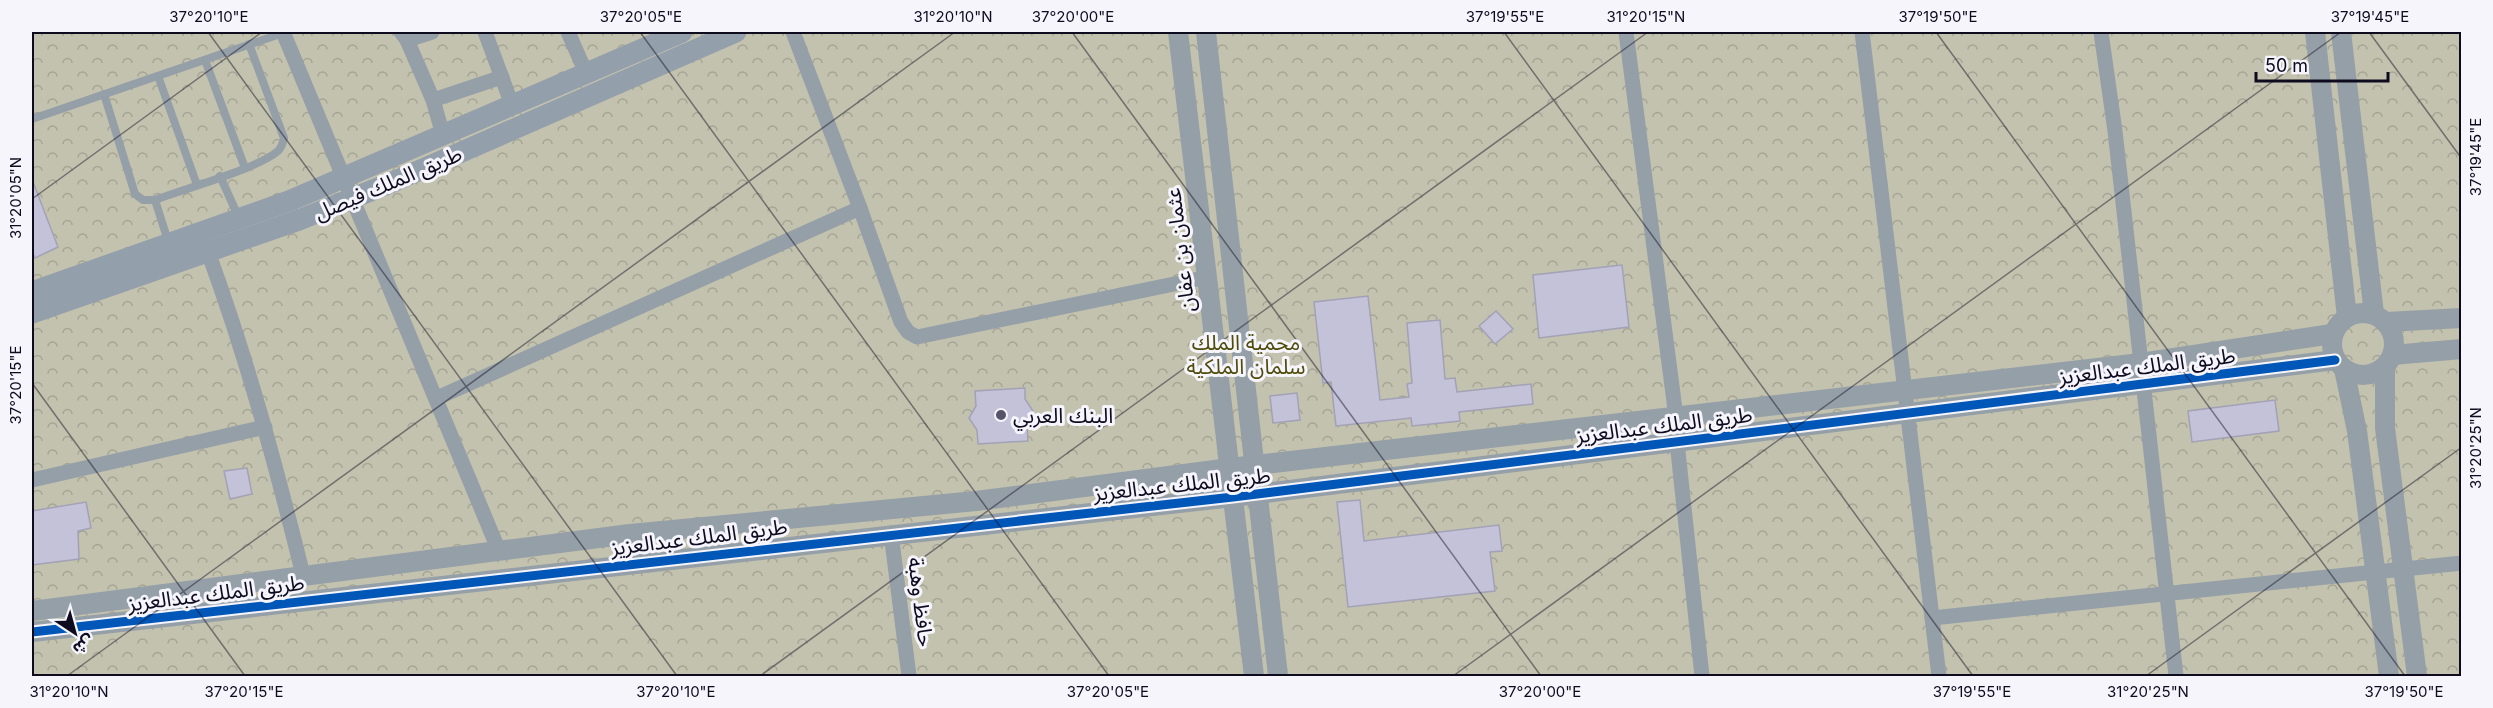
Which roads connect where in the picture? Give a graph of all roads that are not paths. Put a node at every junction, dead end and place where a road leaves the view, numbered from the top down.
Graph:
1 (283, 32) edge
2 (432, 32) edge
3 (485, 32) edge
4 (568, 32) edge
5 (682, 32) edge
6 (736, 32) edge
7 (793, 32) edge
8 (1178, 32) edge
9 (1206, 32) edge
10 (1626, 32) edge
11 (1862, 32) edge
12 (2101, 32) edge
13 (2315, 32) edge
14 (2341, 32) edge
15 (404, 36) edge
16 (249, 44) junction
17 (205, 60) junction
18 (586, 73) junction
19 (158, 76) junction
20 (502, 77) junction
21 (104, 94) junction
22 (433, 100) junction
23 (512, 105) junction
24 (32, 119) edge
25 (443, 135) junction
26 (244, 168) junction
27 (220, 176) junction
28 (345, 177) junction
29 (197, 185) junction
30 (354, 198) junction
31 (154, 200) junction
32 (860, 208) junction
33 (239, 218) junction
34 (169, 244) junction
35 (208, 252) junction
36 (1208, 277) junction
37 (32, 292) edge
38 (32, 313) edge
39 (2347, 317) junction
40 (2380, 318) junction
41 (2462, 318) edge
42 (2332, 334) junction
43 (2462, 349) edge
44 (2389, 360) junction
45 (2141, 363) junction
46 (2340, 364) junction
47 (2143, 385) junction
48 (1905, 391) junction
49 (437, 398) junction
50 (1907, 413) junction
51 (1676, 417) junction
52 (265, 427) junction
53 (1677, 442) junction
54 (1255, 465) junction
55 (1230, 468) junction
56 (32, 480) edge
57 (1258, 494) junction
58 (1233, 497) junction
59 (891, 533) junction
60 (500, 551) junction
61 (2462, 563) edge
62 (2404, 570) junction
63 (2375, 573) junction
64 (303, 575) junction
65 (2167, 594) junction
66 (32, 611) edge
67 (1932, 618) junction
68 (32, 632) edge
69 (909, 676) edge
70 (1254, 676) edge
71 (1278, 676) edge
72 (1702, 676) edge
73 (1939, 676) edge
74 (2176, 676) edge
75 (2389, 676) edge
76 (2417, 676) edge

1 - 16 lane
1 - 28 street
2 - 15 street
3 - 20 street
4 - 18 street
5 - 18 main road, طريق الملك فيصل
6 - 30 main road, طريق الملك فيصل
7 - 32 street
8 - 36 street, عثمان بن عفان
9 - 54 street
10 - 51 street
11 - 48 street
12 - 45 street
13 - 39 street
14 - 40 street
15 - 22 street
16 - 17 lane
16 - 26 lane
17 - 19 lane
17 - 26 lane
18 - 23 main road, طريق الملك فيصل
19 - 21 lane
19 - 29 lane
20 - 22 street
20 - 23 street
21 - 24 lane
21 - 31 lane
22 - 25 street
23 - 25 main road, طريق الملك فيصل
25 - 28 main road, طريق الملك فيصل
26 - 27 lane
27 - 29 lane
27 - 33 lane
28 - 30 street
28 - 33 main road, طريق الملك فيصل
29 - 31 lane
30 - 35 main road, طريق الملك فيصل
30 - 49 street
31 - 34 lane
32 - 36 street
32 - 49 street
33 - 34 main road, طريق الملك فيصل
34 - 37 main road, طريق الملك فيصل
35 - 38 main road, طريق الملك فيصل
35 - 52 street
36 - 55 street, عثمان بن عفان
39 - 40 street
39 - 42 street
40 - 41 street
40 - 44 street
42 - 45 street, طريق الملك عبدالعزيز
42 - 46 street
43 - 44 street
44 - 46 street
44 - 62 street
45 - 47 street
45 - 48 street, طريق الملك عبدالعزيز
46 - 47 street, طريق الملك عبدالعزيز
46 - 63 street
47 - 50 street, طريق الملك عبدالعزيز
47 - 65 street
48 - 50 street
48 - 51 street, طريق الملك عبدالعزيز
49 - 60 street
50 - 53 street, طريق الملك عبدالعزيز
50 - 67 street
51 - 54 street, طريق الملك عبدالعزيز
52 - 56 street
52 - 64 street
53 - 57 street, طريق الملك عبدالعزيز
53 - 72 street
54 - 55 street, طريق الملك عبدالعزيز
54 - 57 street
55 - 58 street, عثمان بن عفان
55 - 60 street, طريق الملك عبدالعزيز
57 - 58 street, طريق الملك عبدالعزيز
57 - 71 street
58 - 59 street, طريق الملك عبدالعزيز
58 - 70 street, عثمان بن عفان
59 - 68 street, طريق الملك عبدالعزيز
59 - 69 street, حافظ وهبة
60 - 64 street, طريق الملك عبدالعزيز
61 - 62 street
62 - 63 street
62 - 76 street
63 - 65 street
63 - 75 street
64 - 66 street, طريق الملك عبدالعزيز
65 - 67 street
65 - 74 street
67 - 73 street

